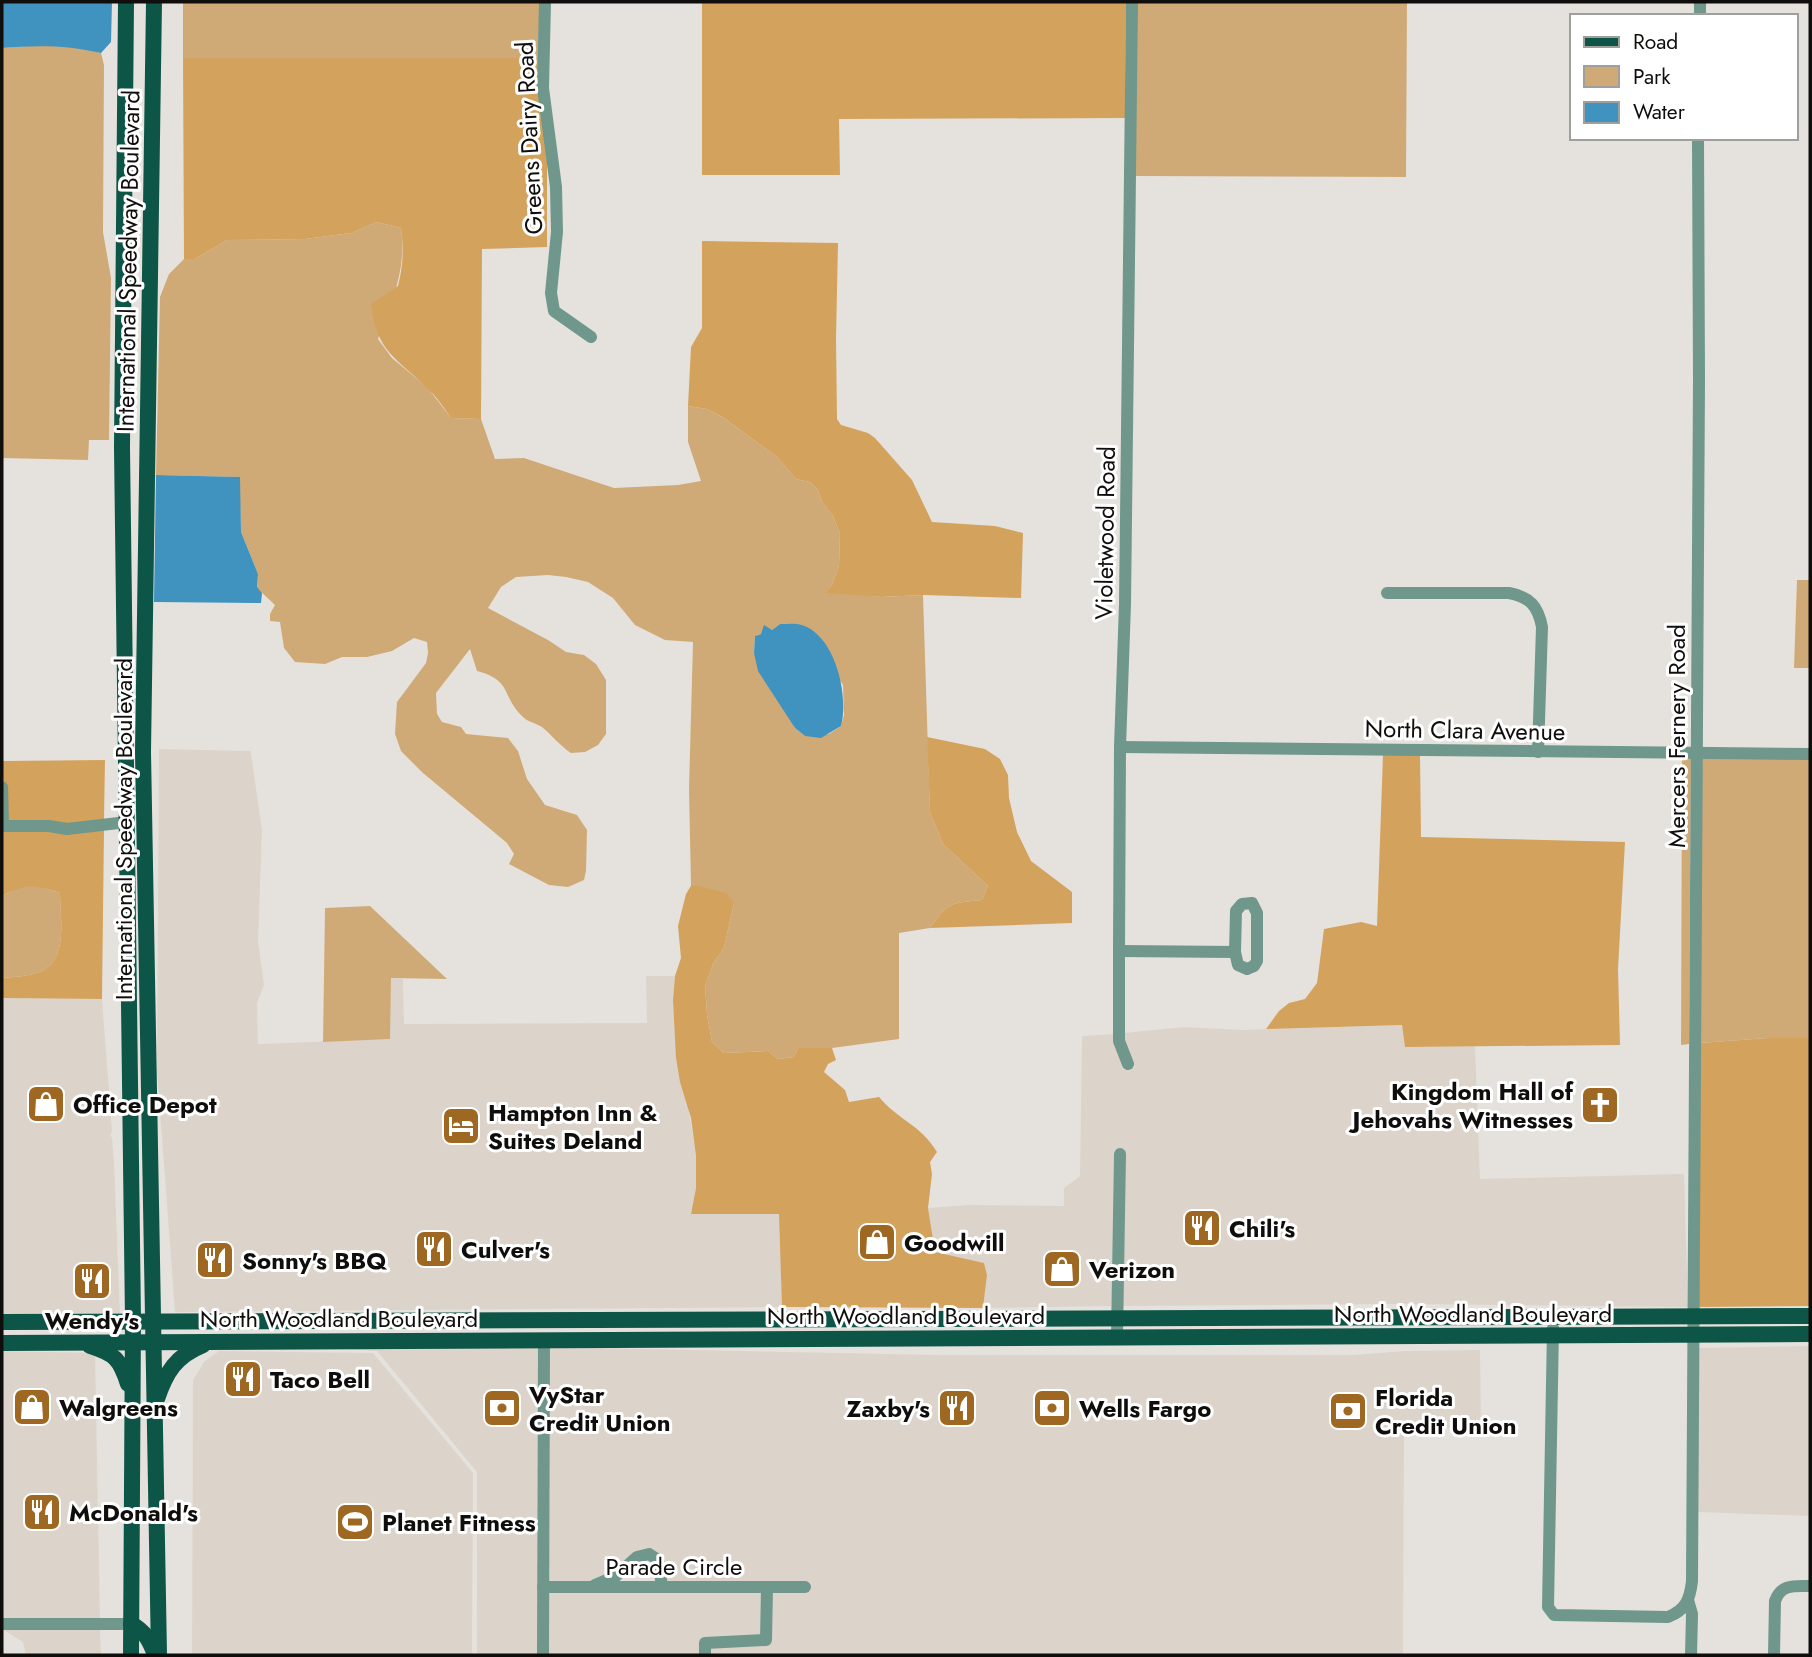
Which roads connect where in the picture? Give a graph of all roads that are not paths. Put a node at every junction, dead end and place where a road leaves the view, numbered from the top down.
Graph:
1 (126, 2) edge
2 (154, 2) edge
3 (545, 2) edge
4 (1132, 2) edge
5 (1698, 140) edge
6 (591, 337) dead end
7 (1387, 593) dead end
8 (1120, 747) junction
9 (126, 750) junction
10 (143, 752) junction
11 (1538, 752) junction
12 (1697, 753) junction
13 (1810, 754) edge
14 (2, 787) edge
15 (127, 822) junction
16 (128, 896) junction
17 (145, 896) junction
18 (1119, 951) junction
19 (1235, 952) junction
20 (130, 1024) junction
21 (148, 1030) junction
22 (1128, 1064) dead end
23 (149, 1120) junction
24 (130, 1129) junction
25 (1120, 1154) dead end
26 (132, 1233) junction
27 (151, 1233) junction
28 (1810, 1316) edge
29 (1553, 1317) junction
30 (1693, 1317) junction
31 (549, 1318) junction
32 (641, 1318) junction
33 (1412, 1318) junction
34 (440, 1319) junction
35 (826, 1319) junction
36 (870, 1319) junction
37 (1118, 1319) junction
38 (133, 1320) junction
39 (153, 1320) junction
40 (2, 1322) edge
41 (1810, 1334) edge
42 (1553, 1335) junction
43 (1693, 1335) junction
44 (1413, 1336) junction
45 (830, 1337) junction
46 (1117, 1337) junction
47 (799, 1338) junction
48 (152, 1341) junction
49 (212, 1341) junction
50 (397, 1341) junction
51 (518, 1341) junction
52 (544, 1341) junction
53 (133, 1342) junction
54 (2, 1343) edge
55 (81, 1343) junction
56 (132, 1396) junction
57 (153, 1408) junction
58 (1810, 1586) edge
59 (543, 1587) junction
60 (590, 1587) junction
61 (662, 1587) junction
62 (767, 1587) junction
63 (805, 1587) dead end
64 (1688, 1600) junction
65 (131, 1624) junction
66 (2, 1625) edge
67 (131, 1655) edge
68 (157, 1655) edge
69 (542, 1655) edge
70 (705, 1655) edge
71 (1692, 1655) edge
72 (1774, 1655) edge

1 - 9 main road, International Speedway Boulevard
2 - 10 main road, International Speedway Boulevard
3 - 6 street, Greens Dairy Road
4 - 8 street, Violetwood Road
5 - 12 street, Mercers Fernery Road
7 - 11 street
8 - 11 street, North Clara Avenue
8 - 18 street, Violetwood Road
9 - 10 main road
9 - 15 main road, International Speedway Boulevard
10 - 17 main road, International Speedway Boulevard
11 - 12 street, North Clara Avenue
12 - 13 street, North Clara Avenue
12 - 30 street, Mercers Fernery Road
14 - 15 street
15 - 16 main road, International Speedway Boulevard
16 - 17 main road
16 - 20 main road, International Speedway Boulevard
17 - 21 main road, International Speedway Boulevard
18 - 19 street
18 - 22 street, Violetwood Road
19 - 19 street
20 - 21 main road
20 - 24 main road, International Speedway Boulevard
21 - 23 main road, International Speedway Boulevard
23 - 24 main road
23 - 27 main road, International Speedway Boulevard
24 - 26 main road, International Speedway Boulevard
25 - 37 street
26 - 27 main road
26 - 38 main road, International Speedway Boulevard
27 - 39 main road, International Speedway Boulevard
28 - 30 main road, North Woodland Boulevard
29 - 30 main road, North Woodland Boulevard
29 - 33 main road, North Woodland Boulevard
29 - 42 street
30 - 43 street, Mercers Fernery Road
31 - 32 main road, North Woodland Boulevard
31 - 34 main road, North Woodland Boulevard
31 - 51 main road
32 - 35 main road, North Woodland Boulevard
32 - 52 main road
33 - 37 main road, North Woodland Boulevard
33 - 44 street
34 - 39 main road, North Woodland Boulevard
34 - 50 main road
35 - 36 main road, North Woodland Boulevard
35 - 47 main road
36 - 37 main road, North Woodland Boulevard
36 - 45 main road
37 - 46 street
38 - 39 main road, North Woodland Boulevard
38 - 40 main road, North Woodland Boulevard
38 - 53 main road, International Speedway Boulevard
39 - 48 main road, International Speedway Boulevard
41 - 43 main road, North Woodland Boulevard
42 - 43 main road, North Woodland Boulevard
42 - 44 main road, North Woodland Boulevard
42 - 64 street
43 - 64 street, Mercers Fernery Road
44 - 46 main road, North Woodland Boulevard
45 - 46 main road, North Woodland Boulevard
45 - 47 main road, North Woodland Boulevard
47 - 52 main road, North Woodland Boulevard
48 - 49 main road, North Woodland Boulevard
48 - 53 main road, North Woodland Boulevard
48 - 57 main road, International Speedway Boulevard
49 - 50 main road, North Woodland Boulevard
49 - 57 main road
50 - 51 main road, North Woodland Boulevard
51 - 52 main road, North Woodland Boulevard
52 - 59 street
53 - 55 main road, North Woodland Boulevard
53 - 56 main road, International Speedway Boulevard
54 - 55 main road, North Woodland Boulevard
55 - 56 main road
56 - 65 main road, International Speedway Boulevard
57 - 68 main road, International Speedway Boulevard
58 - 72 street
59 - 60 street, Parade Circle
59 - 69 street
60 - 61 street, Parade Circle
60 - 61 street
61 - 62 street, Parade Circle
62 - 63 street, Parade Circle
62 - 70 street
64 - 71 street
65 - 66 street
65 - 67 main road, International Speedway Boulevard
65 - 68 main road

